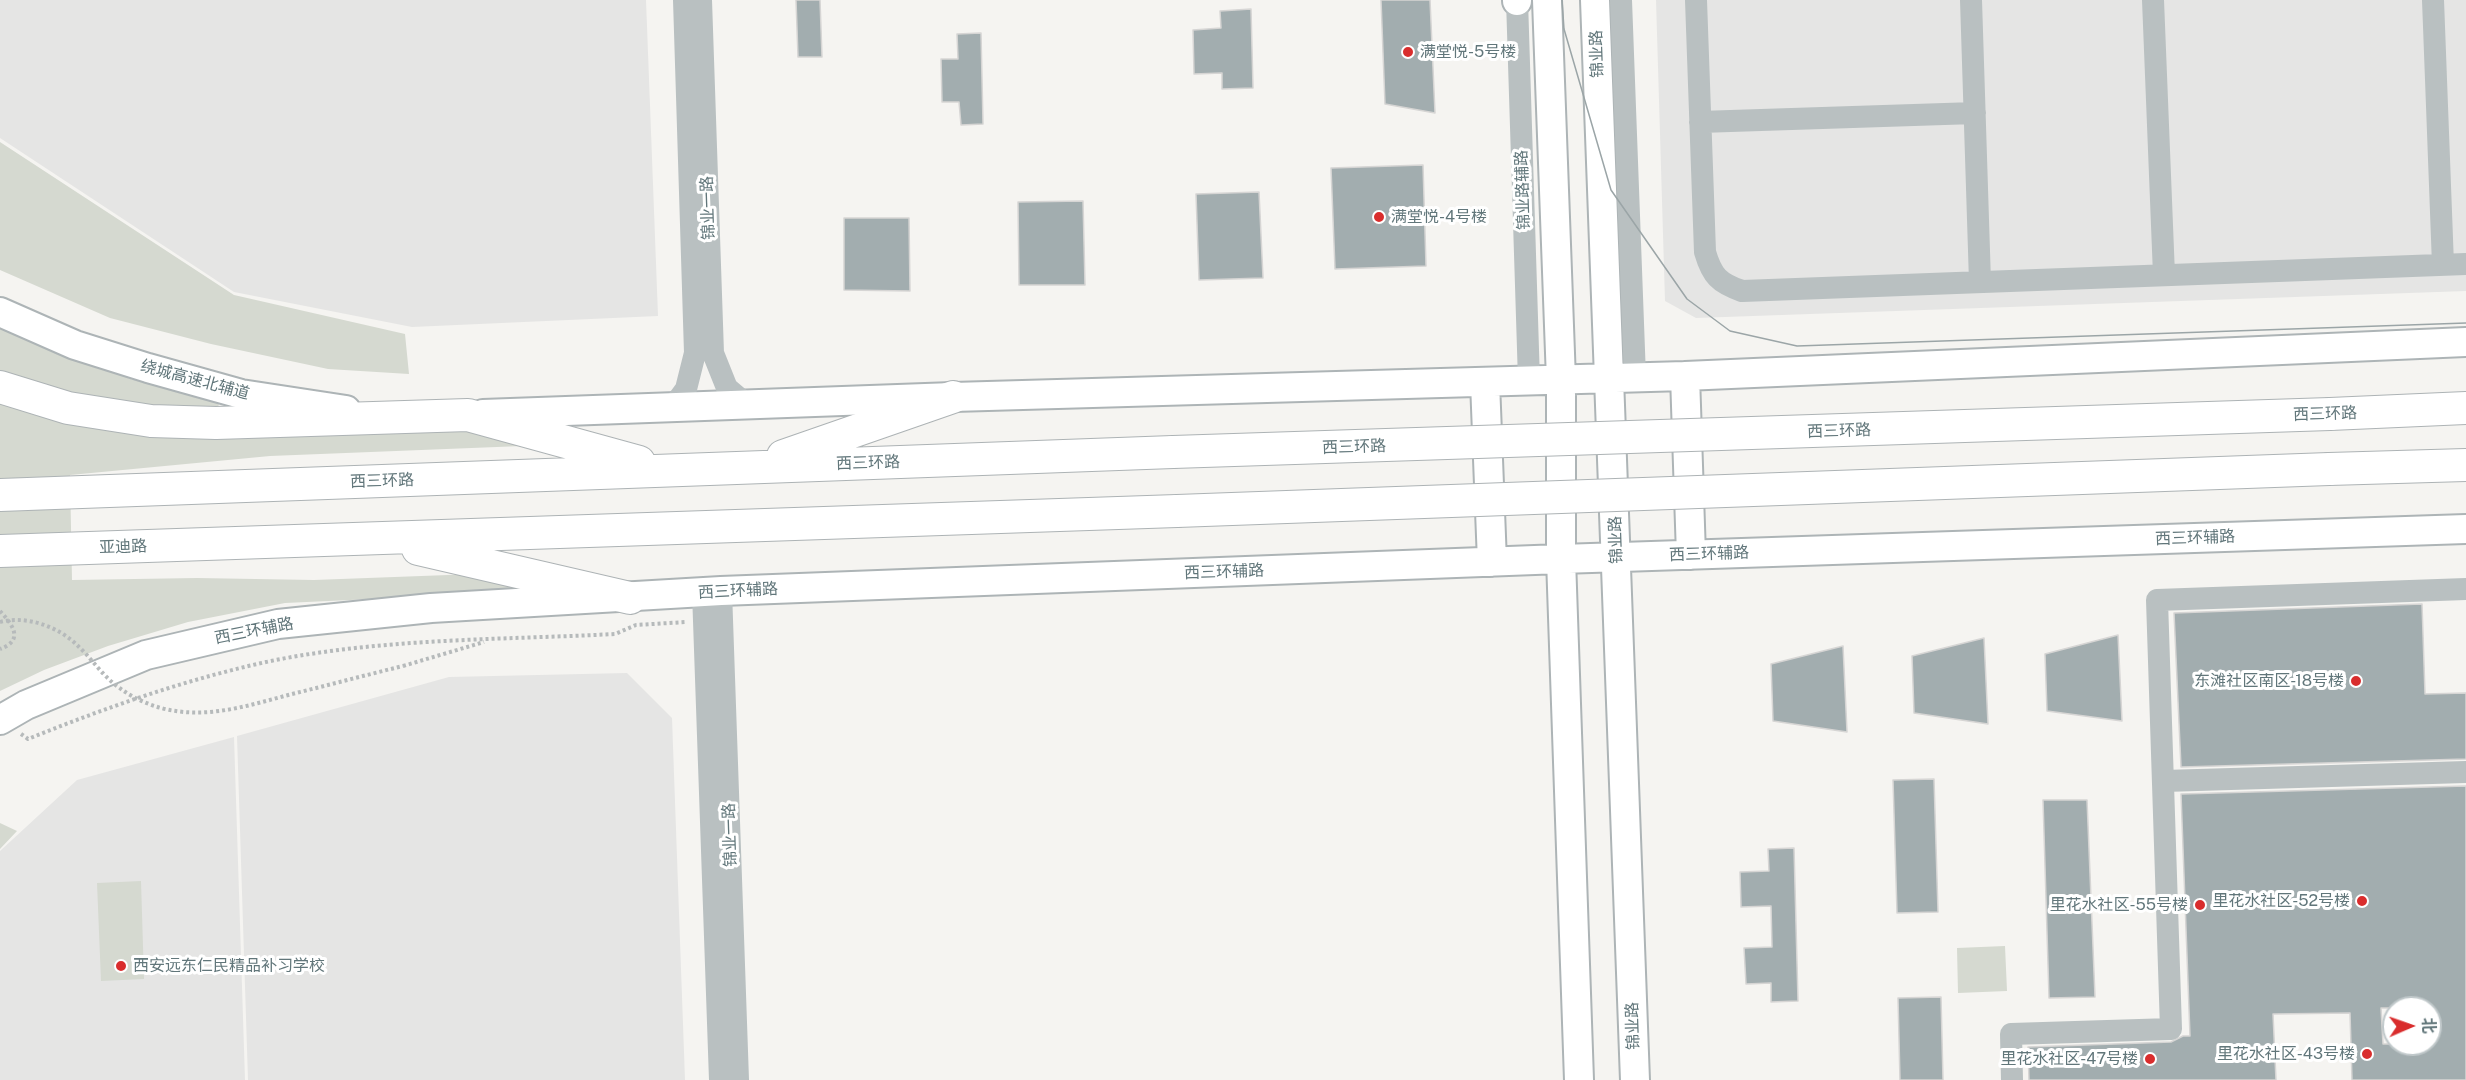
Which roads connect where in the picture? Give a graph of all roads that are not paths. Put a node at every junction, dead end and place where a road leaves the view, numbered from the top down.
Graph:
1 (684, 0) edge
2 (701, 0) edge
3 (1517, 0) edge
4 (1547, 0) edge
5 (1595, 0) edge
6 (1621, 0) edge
7 (1696, 0) edge
8 (1971, 0) edge
9 (2153, 0) edge
10 (2433, 0) edge
11 (1975, 113) junction
12 (1700, 122) junction
13 (2466, 264) edge
14 (2443, 265) junction
15 (2164, 275) junction
16 (1980, 282) junction
17 (0, 312) edge
18 (2466, 342) edge
19 (1685, 376) junction
20 (1622, 378) junction
21 (1561, 380) junction
22 (1529, 381) junction
23 (1485, 382) junction
24 (0, 387) edge
25 (952, 397) junction
26 (747, 405) junction
27 (672, 408) junction
28 (2466, 408) edge
29 (468, 415) junction
30 (399, 418) junction
31 (2466, 465) edge
32 (752, 467) junction
33 (669, 470) junction
34 (0, 495) edge
35 (2466, 529) edge
36 (376, 539) junction
37 (0, 551) edge
38 (1691, 555) junction
39 (1617, 557) junction
40 (1561, 559) junction
41 (1492, 561) junction
42 (2466, 589) edge
43 (712, 591) junction
44 (630, 598) junction
45 (146, 655) junction
46 (0, 700) edge
47 (0, 720) edge
48 (2466, 772) edge
49 (2164, 781) junction
50 (720, 1080) edge
51 (738, 1080) edge
52 (1580, 1080) edge
53 (1635, 1080) edge
54 (2012, 1080) edge

1 - 27 street, 锦业一路
2 - 26 street, 锦业一路
3 - 22 street, 锦业路辅路
4 - 21 main road
5 - 20 main road, 锦业路
6 - 20 street
7 - 12 street
8 - 11 street
9 - 15 street
10 - 14 street
11 - 12 street
11 - 16 street
12 - 16 street
13 - 14 street
14 - 15 street
15 - 16 street
17 - 30 main road, 绕城高速北辅道
18 - 19 main road
19 - 20 main road
19 - 38 main road
20 - 21 main road
20 - 39 main road, 锦业路
21 - 22 main road
21 - 40 main road
22 - 23 main road
23 - 25 main road
23 - 41 main road
24 - 30 highway
25 - 26 main road
25 - 32 highway
26 - 27 main road
27 - 29 main road
28 - 32 highway, 西三环路, bridge
29 - 30 highway
29 - 33 highway
31 - 36 highway, bridge
32 - 33 highway, 西三环路
33 - 34 highway, 西三环路
35 - 38 main road, 西三环辅路
36 - 37 highway, 亚迪路
36 - 44 highway
38 - 39 main road, 西三环辅路
39 - 40 main road, 西三环辅路
39 - 53 main road, 锦业路
40 - 41 main road, 西三环辅路
40 - 52 main road
41 - 43 main road, 西三环辅路
42 - 49 street
43 - 44 main road, 西三环辅路
43 - 50 street, 锦业一路
43 - 51 street, 锦业一路
44 - 45 main road, 西三环辅路
45 - 46 main road
45 - 47 main road, 西三环辅路
48 - 49 street
49 - 54 street

